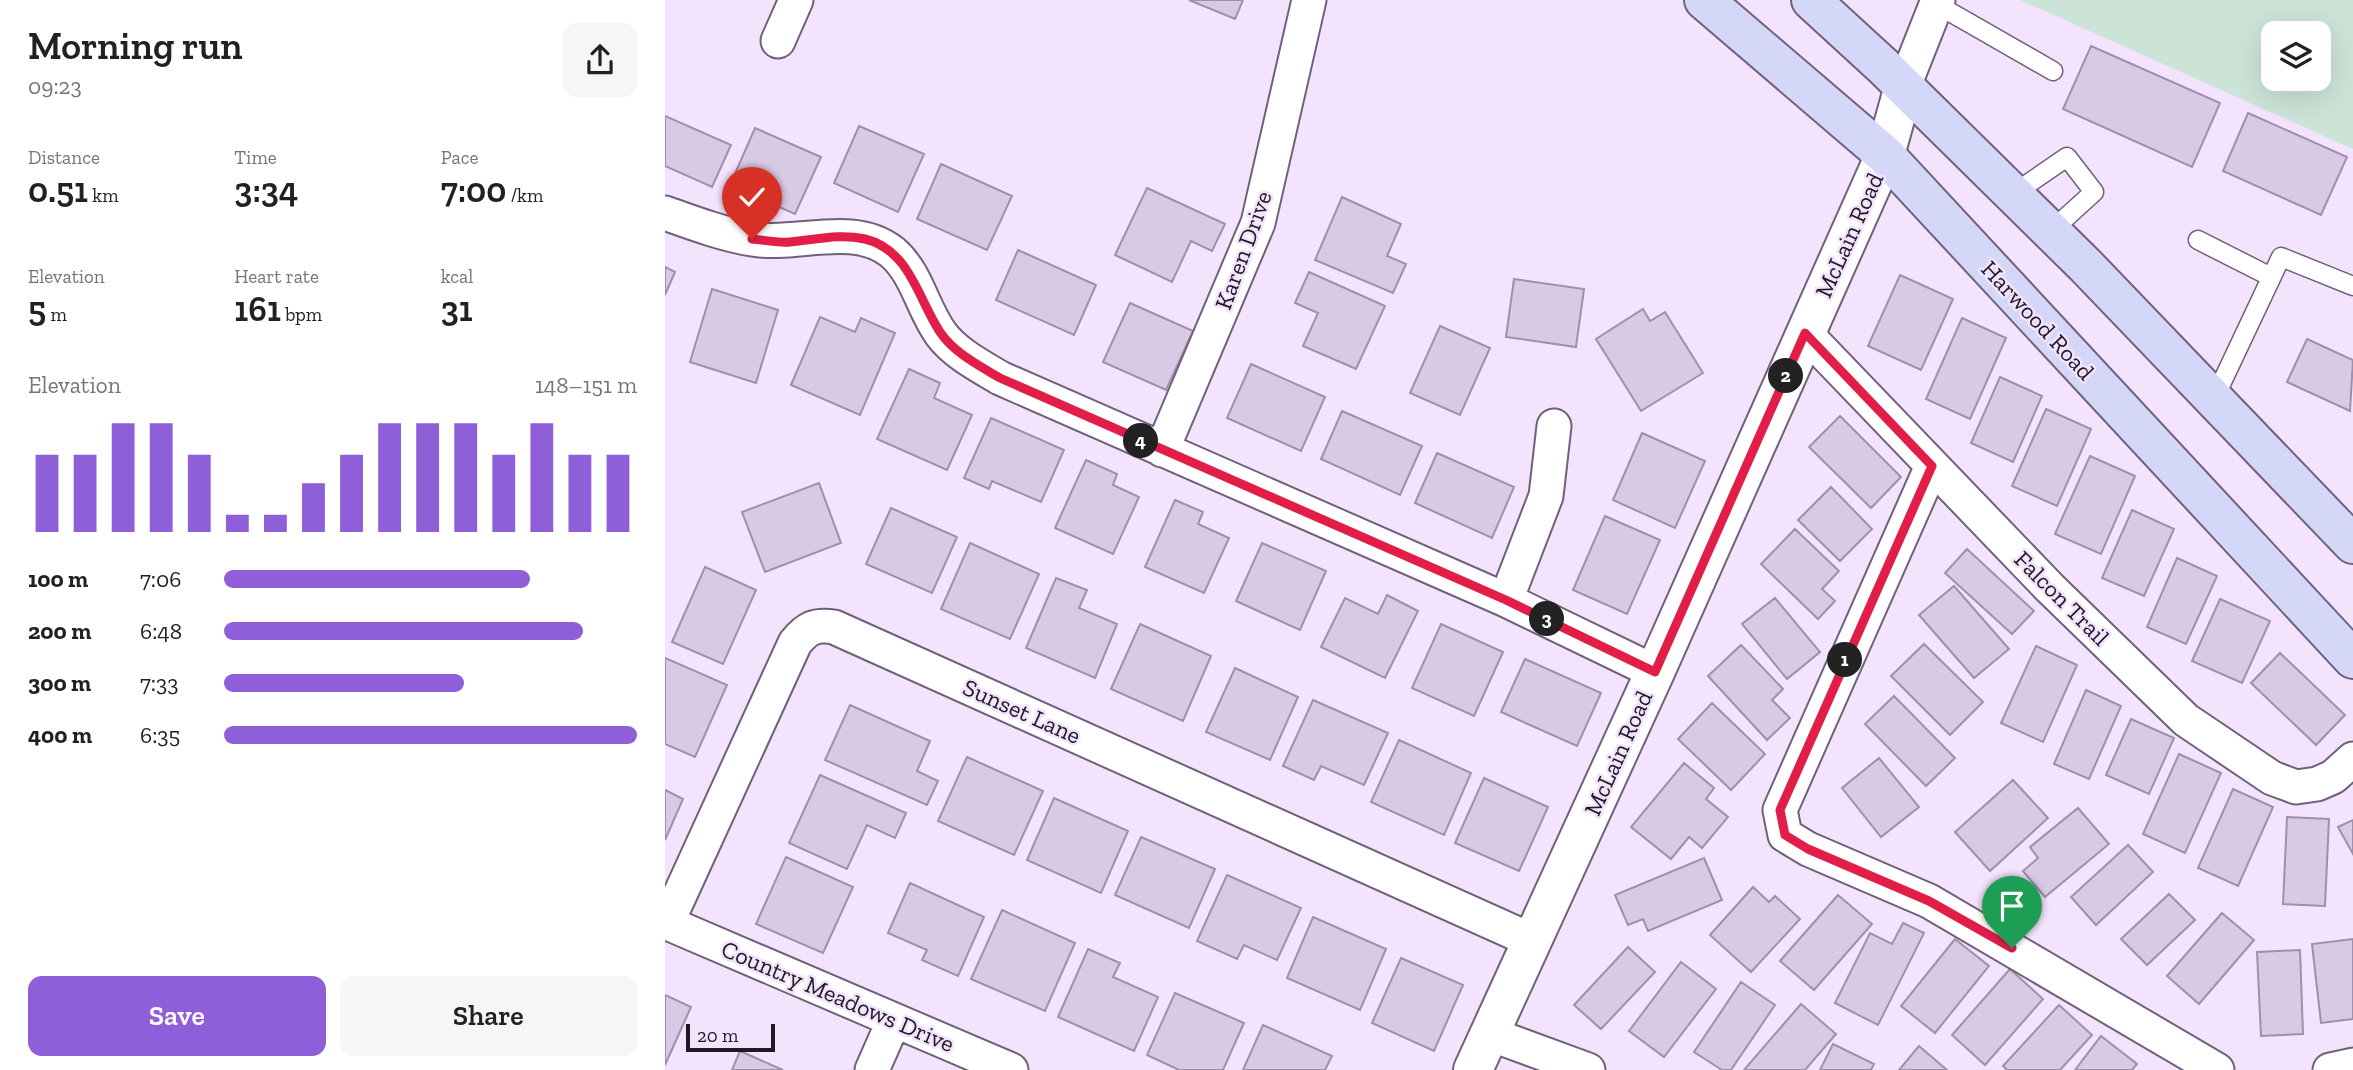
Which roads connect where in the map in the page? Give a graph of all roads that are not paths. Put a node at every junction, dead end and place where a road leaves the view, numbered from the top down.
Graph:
1 (796, 0) edge
2 (1309, 0) edge
3 (1704, 0) edge
4 (1811, 0) edge
5 (1937, 2) edge
6 (778, 41) dead end
7 (2053, 71) dead end
8 (1904, 86) junction
9 (1885, 155) junction
10 (2013, 194) junction
11 (665, 214) edge
12 (2051, 231) junction
13 (2198, 240) dead end
14 (2271, 277) junction
15 (2353, 286) edge
16 (1805, 333) junction
17 (2214, 399) junction
18 (1553, 426) dead end
19 (1162, 450) junction
20 (1932, 466) junction
21 (2353, 544) edge
22 (1506, 600) junction
23 (2353, 659) edge
24 (1655, 672) junction
25 (2353, 759) edge
26 (666, 923) edge
27 (1533, 941) junction
28 (894, 1020) junction
29 (1490, 1034) junction
30 (2353, 1065) edge
31 (872, 1070) edge
32 (1011, 1070) edge
33 (1473, 1070) edge
34 (1588, 1070) edge
35 (2217, 1070) edge
36 (2330, 1070) edge

1 - 6 street
2 - 19 street, Karen Drive
3 - 9 main road, Harwood Road
4 - 8 main road
5 - 7 lane
5 - 8 street
8 - 9 street, McLain Road
8 - 10 main road
9 - 16 street, McLain Road
9 - 23 main road, Harwood Road
10 - 12 main road
10 - 12 lane
11 - 19 street
12 - 17 main road
13 - 14 lane
14 - 15 lane
14 - 17 lane
16 - 20 street, Falcon Trail
16 - 24 street, McLain Road
17 - 21 main road
18 - 22 street
19 - 22 street
20 - 25 street, Falcon Trail
20 - 35 street
22 - 24 street
24 - 27 street, McLain Road
26 - 27 street, Sunset Lane
26 - 28 street, Country Meadows Drive
27 - 29 street, McLain Road
28 - 31 street
28 - 32 street, Country Meadows Drive
29 - 33 street, McLain Road
29 - 34 street
30 - 36 street

